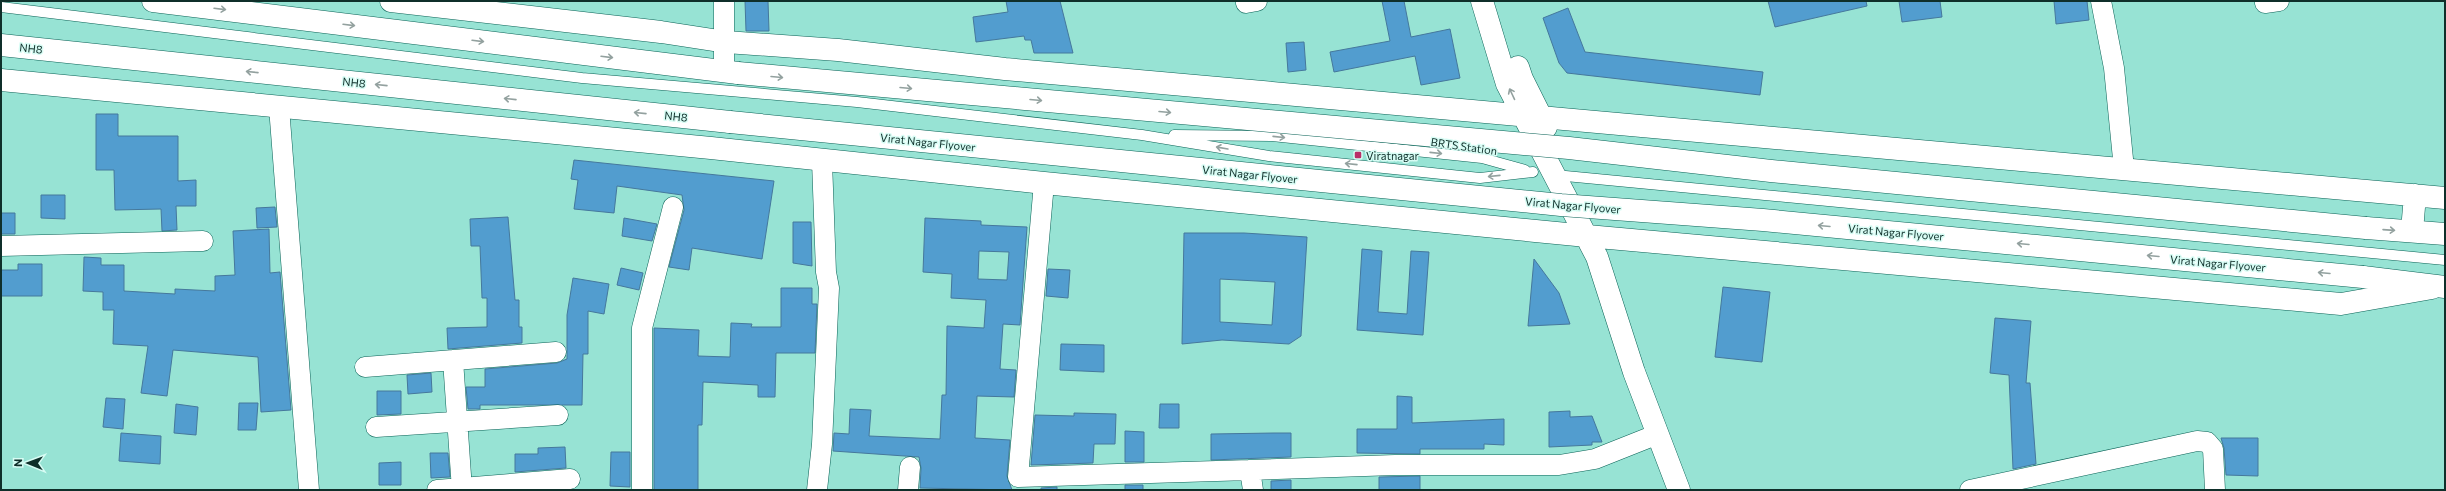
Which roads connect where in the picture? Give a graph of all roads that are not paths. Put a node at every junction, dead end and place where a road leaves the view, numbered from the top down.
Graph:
1 (157, 1) edge
2 (391, 1) edge
3 (724, 1) edge
4 (1482, 1) edge
5 (1498, 1) edge
6 (2101, 1) edge
7 (1, 7) edge
8 (1, 12) edge
9 (27, 12) junction
10 (537, 17) junction
11 (726, 42) junction
12 (1, 45) edge
13 (535, 48) junction
14 (731, 72) junction
15 (1, 80) edge
16 (552, 103) junction
17 (279, 106) junction
18 (1531, 116) junction
19 (706, 120) junction
20 (547, 133) junction
21 (1142, 135) junction
22 (711, 148) junction
23 (822, 161) junction
24 (2124, 169) junction
25 (1533, 172) junction
26 (1564, 176) junction
27 (1044, 183) junction
28 (2415, 195) junction
29 (2445, 198) edge
30 (673, 207) dead end
31 (2412, 231) junction
32 (2445, 234) edge
33 (1594, 236) junction
34 (203, 241) dead end
35 (1, 246) edge
36 (2445, 260) edge
37 (2442, 286) edge
38 (556, 352) dead end
39 (453, 360) junction
40 (365, 367) dead end
41 (558, 415) dead end
42 (457, 421) junction
43 (376, 427) dead end
44 (1658, 434) junction
45 (910, 467) dead end
46 (1250, 470) junction
47 (570, 479) dead end
48 (462, 489) edge
49 (310, 490) edge
50 (436, 490) edge
51 (642, 490) edge
52 (817, 490) edge
53 (908, 490) edge
54 (1253, 490) edge
55 (1679, 490) edge
56 (1694, 490) edge
57 (1970, 490) edge
58 (2215, 490) edge

1 -> 13 main road
2 - 10 main road
3 - 11 street
18 -> 4 main road
5 - 18 main road
6 - 24 street
7 - 9 lane
8 - 9 lane
9 - 21 lane
10 - 11 main road
10 - 13 main road
11 - 14 street
11 - 18 main road
16 -> 12 main road, NH8
13 -> 14 main road
14 -> 31 main road, bridge
15 - 17 main road
19 -> 16 main road, NH8
16 - 20 main road
17 - 20 main road
17 - 49 street
18 - 24 main road
18 - 26 main road
19 - 22 main road
37 -> 19 main road, Virat Nagar Flyover, bridge
20 - 22 main road
21 -> 25 lane, BRTS Station
25 -> 21 lane
22 - 23 main road
23 - 27 main road
23 - 52 street
24 - 28 main road
25 - 26 lane
26 - 33 main road
26 - 36 lane
27 - 33 main road
27 - 46 street
28 - 29 main road
28 - 31 main road
30 - 51 street
31 - 32 main road
33 - 37 main road
33 - 44 main road
33 - 56 main road
34 - 35 street
38 - 39 street
39 - 40 street
39 - 42 street
41 - 42 street
42 - 43 street
42 - 48 street
44 - 46 street
44 - 55 main road
45 - 53 street
46 - 54 street
47 - 48 street
48 - 50 street
57 - 58 street

